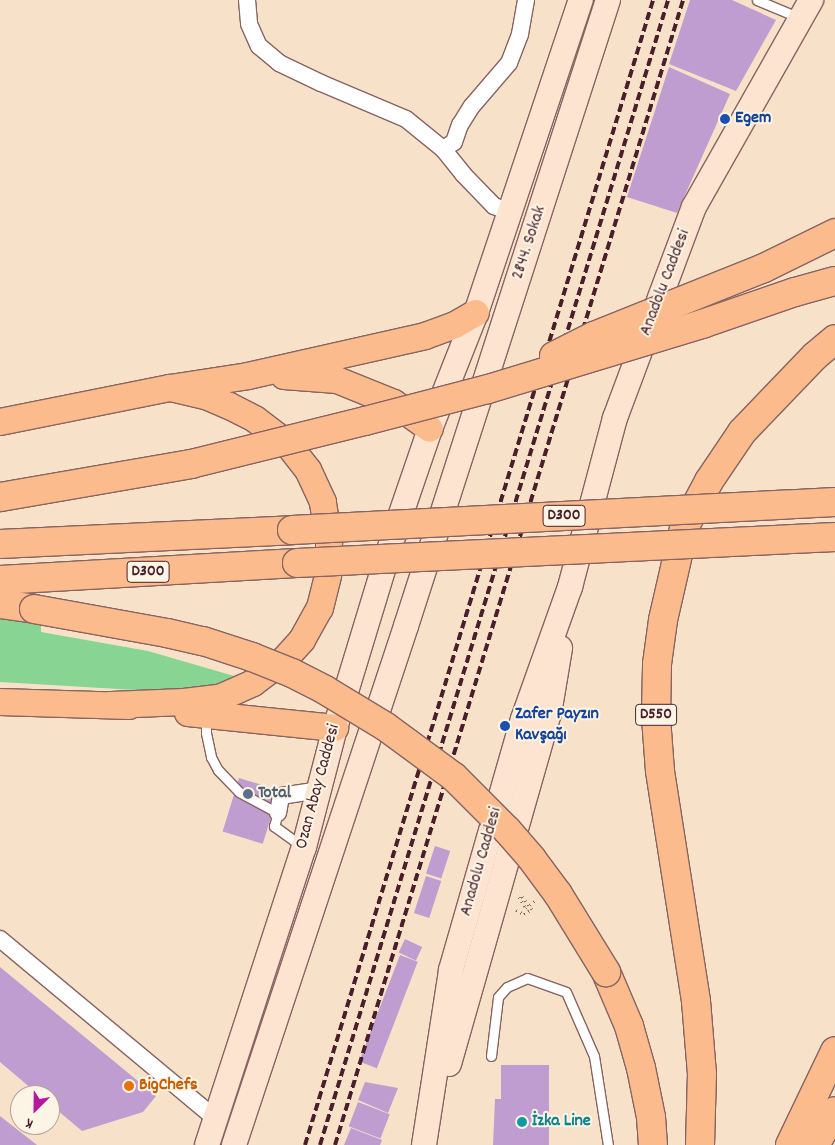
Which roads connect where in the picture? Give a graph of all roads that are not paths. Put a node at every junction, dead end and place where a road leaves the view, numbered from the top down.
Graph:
1 (247, 0) edge
2 (526, 0) edge
3 (582, 0) edge
4 (608, 0) edge
5 (757, 0) edge
6 (805, 9) edge
7 (443, 149) junction
8 (510, 212) junction
9 (835, 233) edge
10 (835, 281) edge
11 (476, 313) junction
12 (835, 339) edge
13 (248, 376) junction
14 (170, 388) junction
15 (488, 389) junction
16 (0, 422) edge
17 (430, 429) junction
18 (451, 486) junction
19 (0, 497) edge
20 (835, 502) edge
21 (835, 537) edge
22 (0, 544) edge
23 (0, 580) edge
24 (0, 604) edge
25 (0, 702) edge
26 (111, 705) junction
27 (206, 714) junction
28 (335, 728) junction
29 (371, 730) junction
30 (319, 790) junction
31 (278, 813) junction
32 (304, 847) junction
33 (0, 939) edge
34 (835, 1051) edge
35 (491, 1056) dead end
36 (835, 1111) edge
37 (216, 1119) junction
38 (207, 1145) edge
39 (234, 1145) edge
40 (425, 1145) edge
41 (608, 1145) edge
42 (653, 1145) edge
43 (700, 1145) edge
44 (790, 1145) edge
45 (815, 1145) edge

1 - 7 street
2 - 7 street
3 - 8 main road, 2844. Sokak
4 - 18 main road, 2844. Sokak
5 - 6 lane
6 - 40 main road, Anadolu Caddesi
7 - 8 street
8 - 11 main road, 2844. Sokak
9 - 15 highway, bridge
10 - 15 highway, bridge
11 - 13 main road
11 - 17 main road, 2844. Sokak
12 - 43 highway, D550
13 - 14 main road
13 - 17 main road
14 - 16 main road
14 - 26 main road
15 - 19 highway, bridge
17 - 18 main road
17 - 28 main road, Ozan Abay Caddesi
18 - 29 main road, Ozan Abay Caddesi
20 - 22 highway, D300, bridge
21 - 23 highway, D300, bridge
24 - 42 highway, bridge
25 - 26 main road
26 - 27 main road
27 - 28 main road
27 - 31 lane
28 - 29 main road
28 - 30 main road, Ozan Abay Caddesi
29 - 39 main road, Ozan Abay Caddesi
30 - 31 street
30 - 32 main road, Ozan Abay Caddesi
31 - 32 lane
32 - 37 main road, Ozan Abay Caddesi
33 - 37 street
34 - 44 highway
35 - 41 lane
36 - 45 highway
37 - 38 main road, Ozan Abay Caddesi

